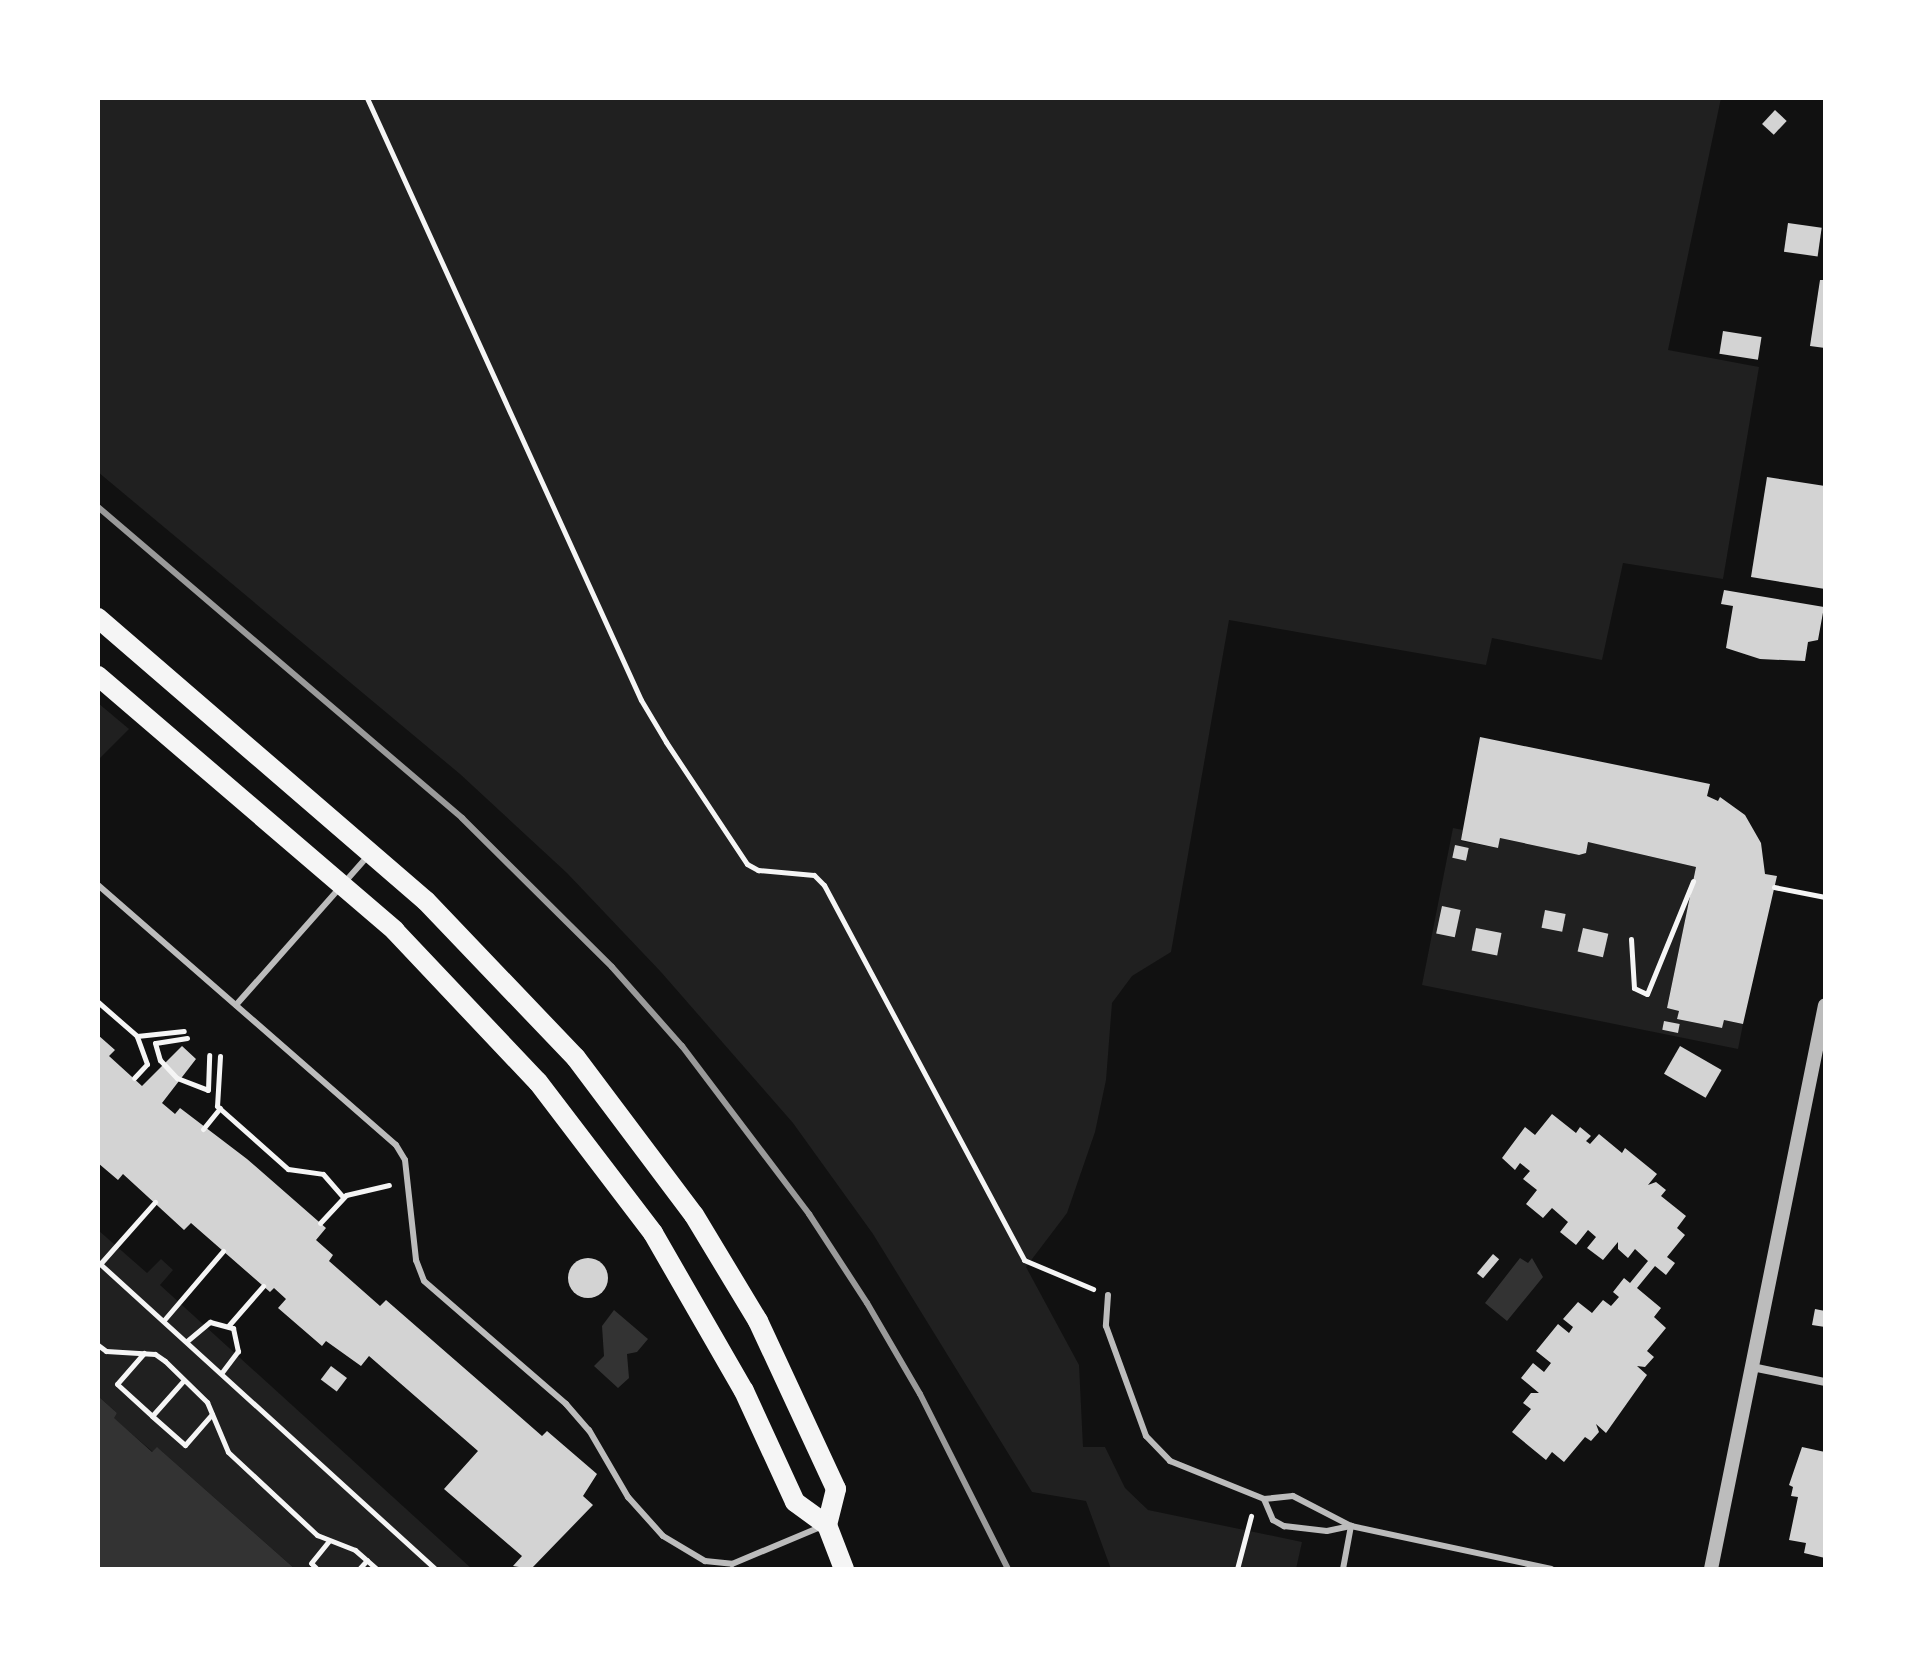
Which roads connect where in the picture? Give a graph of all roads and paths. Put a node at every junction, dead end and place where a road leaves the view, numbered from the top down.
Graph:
1 (367, 98) edge
2 (98, 618) edge
3 (98, 676) edge
4 (372, 851) junction
5 (1693, 881) dead end
6 (98, 885) edge
7 (343, 885) junction
8 (1774, 887) dead end
9 (1825, 897) edge
10 (1631, 939) dead end
11 (98, 1002) edge
12 (236, 1005) junction
13 (1825, 1005) edge
14 (184, 1031) dead end
15 (137, 1036) junction
16 (187, 1038) dead end
17 (209, 1055) dead end
18 (220, 1056) dead end
19 (134, 1078) dead end
20 (220, 1108) junction
21 (203, 1129) dead end
22 (408, 1182) junction
23 (343, 1197) junction
24 (155, 1202) dead end
25 (320, 1223) dead end
26 (223, 1251) dead end
27 (99, 1263) edge
28 (263, 1286) dead end
29 (1108, 1295) joint
30 (164, 1320) junction
31 (229, 1325) junction
32 (187, 1341) junction
33 (98, 1345) edge
34 (145, 1352) junction
35 (1752, 1367) junction
36 (222, 1372) junction
37 (184, 1380) junction
38 (1825, 1382) edge
39 (213, 1413) junction
40 (152, 1416) junction
41 (1264, 1499) junction
42 (827, 1525) junction
43 (1351, 1526) junction
44 (329, 1541) junction
45 (367, 1560) junction
46 (317, 1569) edge
47 (359, 1569) edge
48 (377, 1569) edge
49 (435, 1569) edge
50 (844, 1569) edge
51 (1237, 1569) edge
52 (1343, 1569) edge
53 (1551, 1569) edge
54 (1711, 1569) edge

1 - 29 path
2 - 4 main road
3 - 7 main road
4 - 7 lane
4 - 42 main road
5 - 10 path
6 - 12 lane
7 - 12 lane
7 - 42 main road
8 - 9 path
11 - 15 path
12 - 22 lane
13 - 35 street
14 - 15 path
15 - 19 path
16 - 17 path
18 - 20 path
20 - 21 path
20 - 23 path
22 - 23 path
22 - 42 lane
23 - 25 path
24 - 27 path
26 - 30 path
27 - 30 path
28 - 31 path
29 - 41 lane
30 - 32 path
31 - 32 path
31 - 36 path
32 - 36 path
33 - 34 path
34 - 37 path
34 - 40 path
35 - 38 street
35 - 54 street
36 - 49 path
37 - 39 path
37 - 40 path
39 - 40 path
39 - 44 path
41 - 43 lane
41 - 43 lane
41 - 51 path
42 - 50 main road
43 - 52 lane
43 - 53 lane
44 - 45 path
44 - 46 path
45 - 47 path
45 - 48 path

